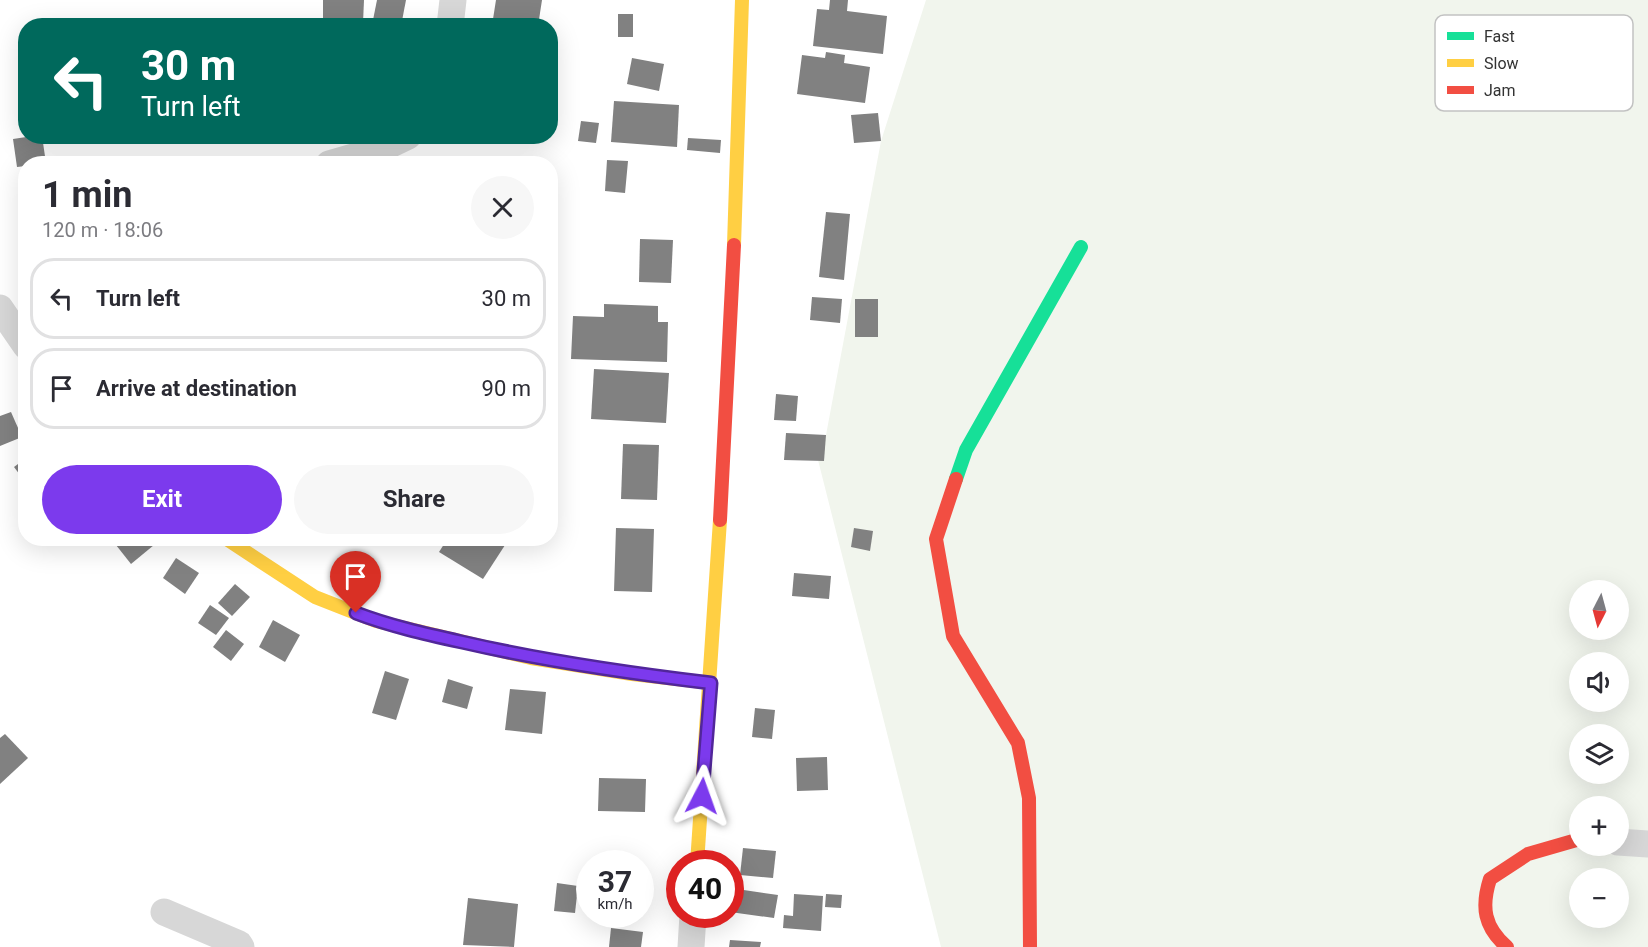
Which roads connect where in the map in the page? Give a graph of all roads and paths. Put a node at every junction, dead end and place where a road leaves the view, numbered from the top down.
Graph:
1 (453, 0) edge
2 (742, 0) edge
3 (451, 18) edge
4 (391, 144) edge
5 (357, 156) edge
6 (1082, 247) dead end
7 (0, 308) edge
8 (18, 334) edge
9 (237, 546) edge
10 (711, 683) junction
11 (1569, 841) edge
12 (1629, 843) edge
13 (1648, 844) edge
14 (698, 850) edge
15 (164, 912) dead end
16 (692, 928) edge
17 (241, 947) edge
18 (691, 947) edge
19 (1030, 947) edge
20 (1507, 947) edge

1 - 3 street
2 - 10 street
4 - 5 street
6 - 19 street
7 - 8 street
9 - 10 street
10 - 14 street
11 - 20 street
12 - 13 street
15 - 17 street
16 - 18 street

